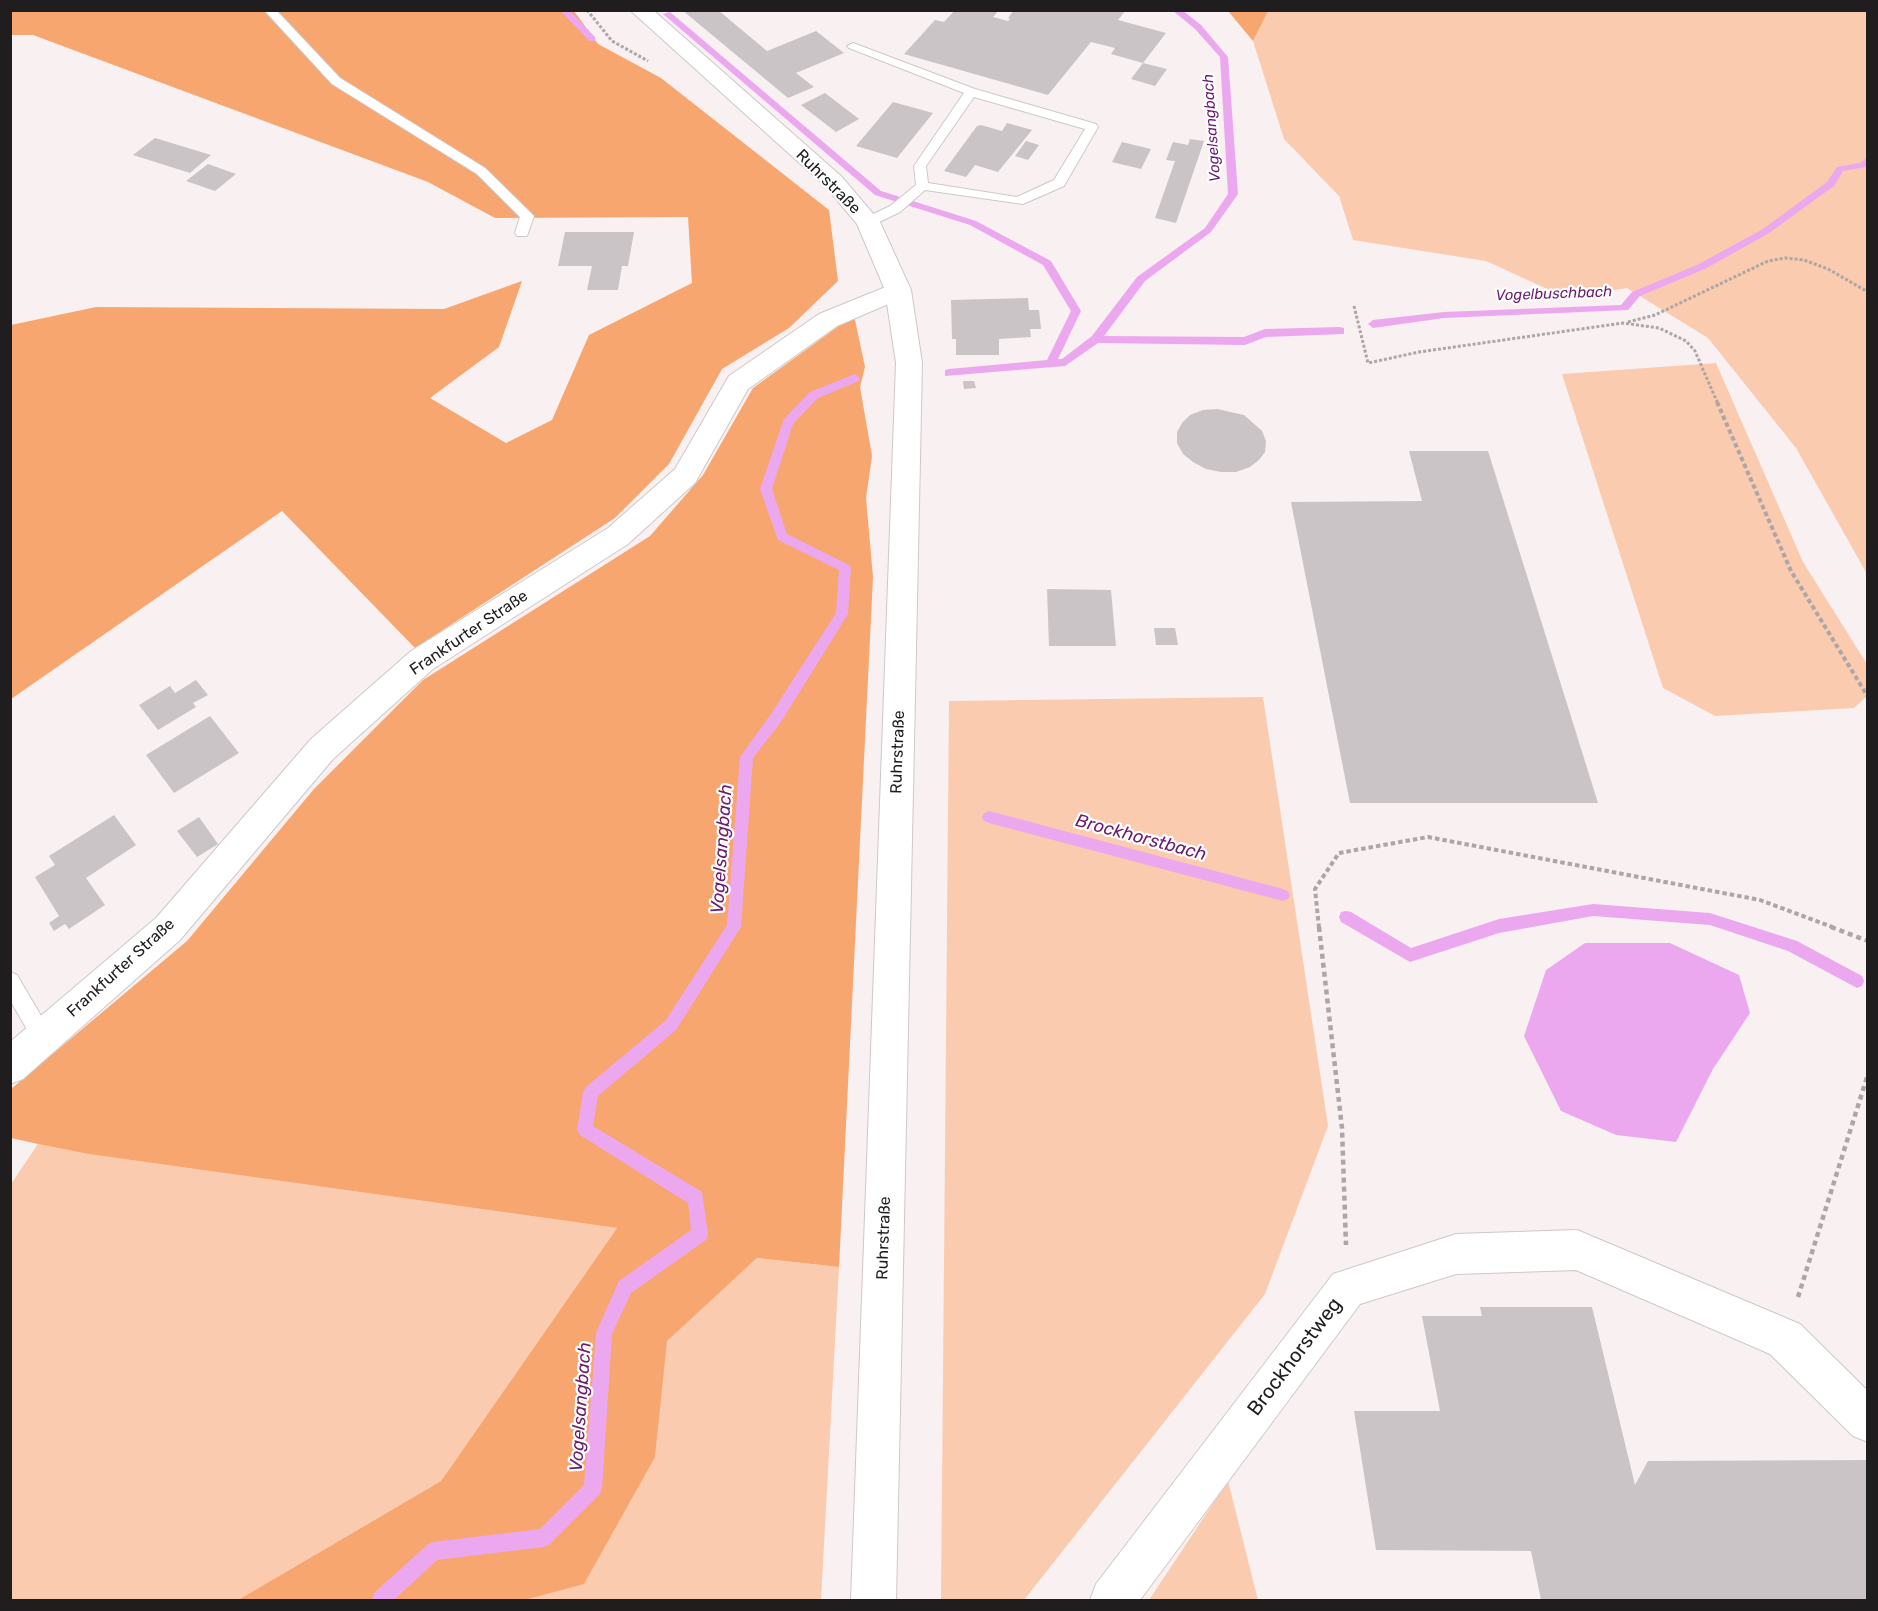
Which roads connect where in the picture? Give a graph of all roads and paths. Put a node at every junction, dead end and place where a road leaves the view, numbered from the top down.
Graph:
1 (269, 10) edge
2 (587, 10) edge
3 (640, 10) edge
4 (853, 46) dead end
5 (652, 63) dead end
6 (971, 92) junction
7 (922, 186) junction
8 (868, 222) junction
9 (522, 233) dead end
10 (898, 290) junction
11 (1868, 292) edge
12 (1354, 306) dead end
13 (1623, 323) junction
14 (1868, 697) edge
15 (1868, 941) edge
16 (10, 981) edge
17 (43, 1038) junction
18 (10, 1066) edge
19 (1868, 1074) edge
20 (1347, 1288) junction
21 (1785, 1339) junction
22 (1868, 1421) edge
23 (874, 1600) edge
24 (1112, 1600) edge

1 - 9 lane
2 - 5 path
3 - 8 main road, Ruhrstraße
4 - 6 lane
6 - 7 lane
6 - 7 lane
7 - 8 lane
8 - 10 main road, Ruhrstraße
10 - 17 main road, Frankfurter Straße
10 - 23 main road, Ruhrstraße
11 - 13 path
12 - 13 path
13 - 14 path
15 - 20 path
16 - 17 lane
17 - 18 main road, Frankfurter Straße
19 - 21 path
20 - 21 main road, Brockhorstweg
20 - 24 main road, Brockhorstweg
21 - 22 main road, Brockhorstweg

